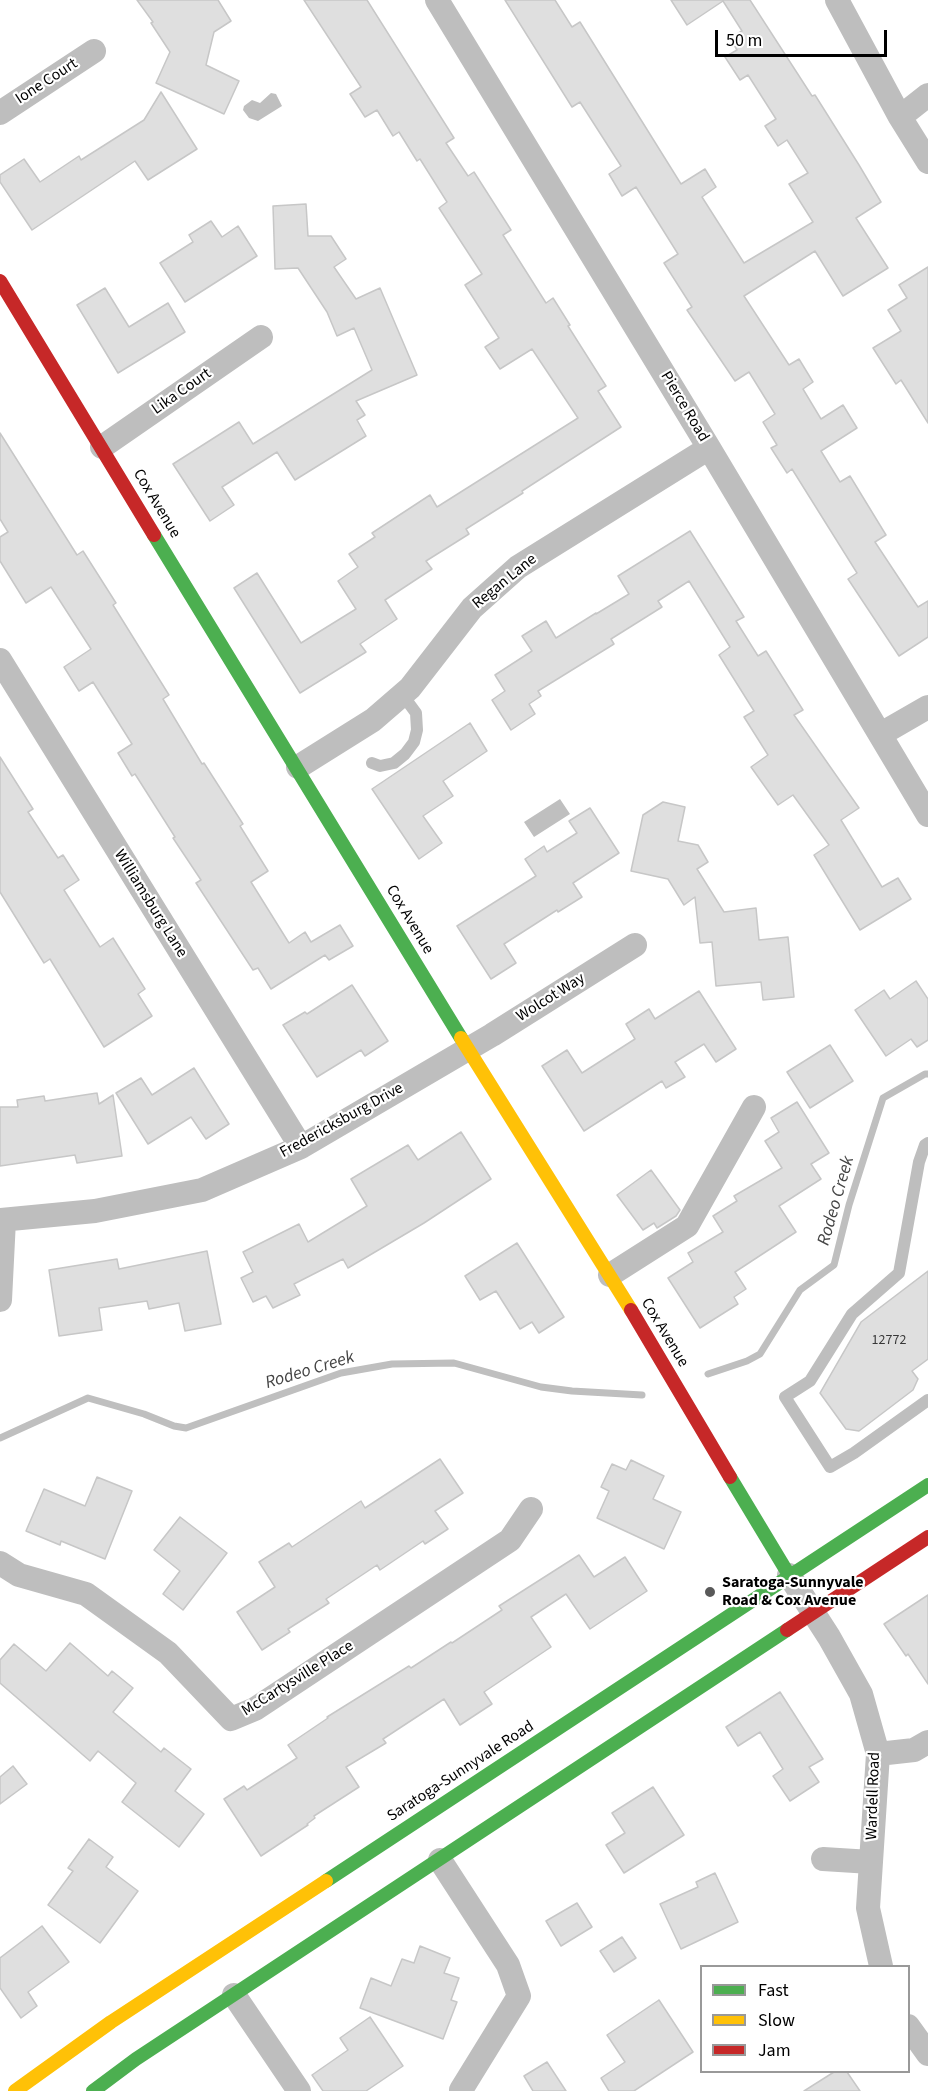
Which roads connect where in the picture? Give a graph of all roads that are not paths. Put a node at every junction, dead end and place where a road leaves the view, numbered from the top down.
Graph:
1 (436, 0) edge
2 (837, 0) edge
3 (94, 51) dead end
4 (928, 95) edge
5 (0, 113) edge
6 (900, 117) junction
7 (928, 162) edge
8 (0, 281) edge
9 (261, 337) dead end
10 (102, 447) junction
11 (709, 448) junction
12 (0, 660) edge
13 (402, 694) junction
14 (928, 707) edge
15 (881, 734) junction
16 (372, 763) dead end
17 (298, 767) junction
18 (928, 815) edge
19 (634, 945) dead end
20 (468, 1050) junction
21 (753, 1107) dead end
22 (928, 1143) edge
23 (301, 1148) junction
24 (2, 1220) edge
25 (610, 1275) junction
26 (0, 1300) edge
27 (928, 1400) edge
28 (928, 1485) edge
29 (531, 1509) dead end
30 (928, 1537) edge
31 (0, 1563) edge
32 (789, 1575) junction
33 (813, 1612) junction
34 (928, 1742) edge
35 (878, 1754) junction
36 (823, 1859) dead end
37 (440, 1860) junction
38 (871, 1862) junction
39 (881, 1965) edge
40 (234, 1995) junction
41 (910, 2027) edge
42 (928, 2054) edge
43 (461, 2090) edge
44 (15, 2091) edge
45 (93, 2091) edge
46 (299, 2091) edge

1 - 11 street, Pierce Road
2 - 6 street
3 - 5 street, Ione Court
4 - 6 street
6 - 7 street
8 - 10 main road, Cox Avenue
9 - 10 street, Lika Court
10 - 17 main road, Cox Avenue
11 - 13 street, Regan Lane
11 - 15 street, Pierce Road
12 - 23 street, Williamsburg Lane
13 - 16 lane
13 - 17 street, Regan Lane
14 - 15 street
15 - 18 street, Pierce Road
17 - 20 main road, Cox Avenue
19 - 20 street, Wolcot Way
20 - 23 street, Fredericksburg Drive
20 - 25 main road, Cox Avenue
21 - 25 street
22 - 27 lane
23 - 24 street, Fredericksburg Drive
24 - 26 street
25 - 32 main road, Cox Avenue
28 - 32 main road, Saratoga-Sunnyvale Road
29 - 31 street, McCartysville Place
30 - 33 main road
32 - 33 street, Wardell Road
32 - 44 main road, Saratoga-Sunnyvale Road
33 - 35 street, Wardell Road
33 - 37 main road
34 - 35 street
35 - 38 street, Wardell Road
36 - 38 street
37 - 40 main road
37 - 43 street
38 - 39 street, Wardell Road
40 - 45 main road
40 - 46 street
41 - 42 street

